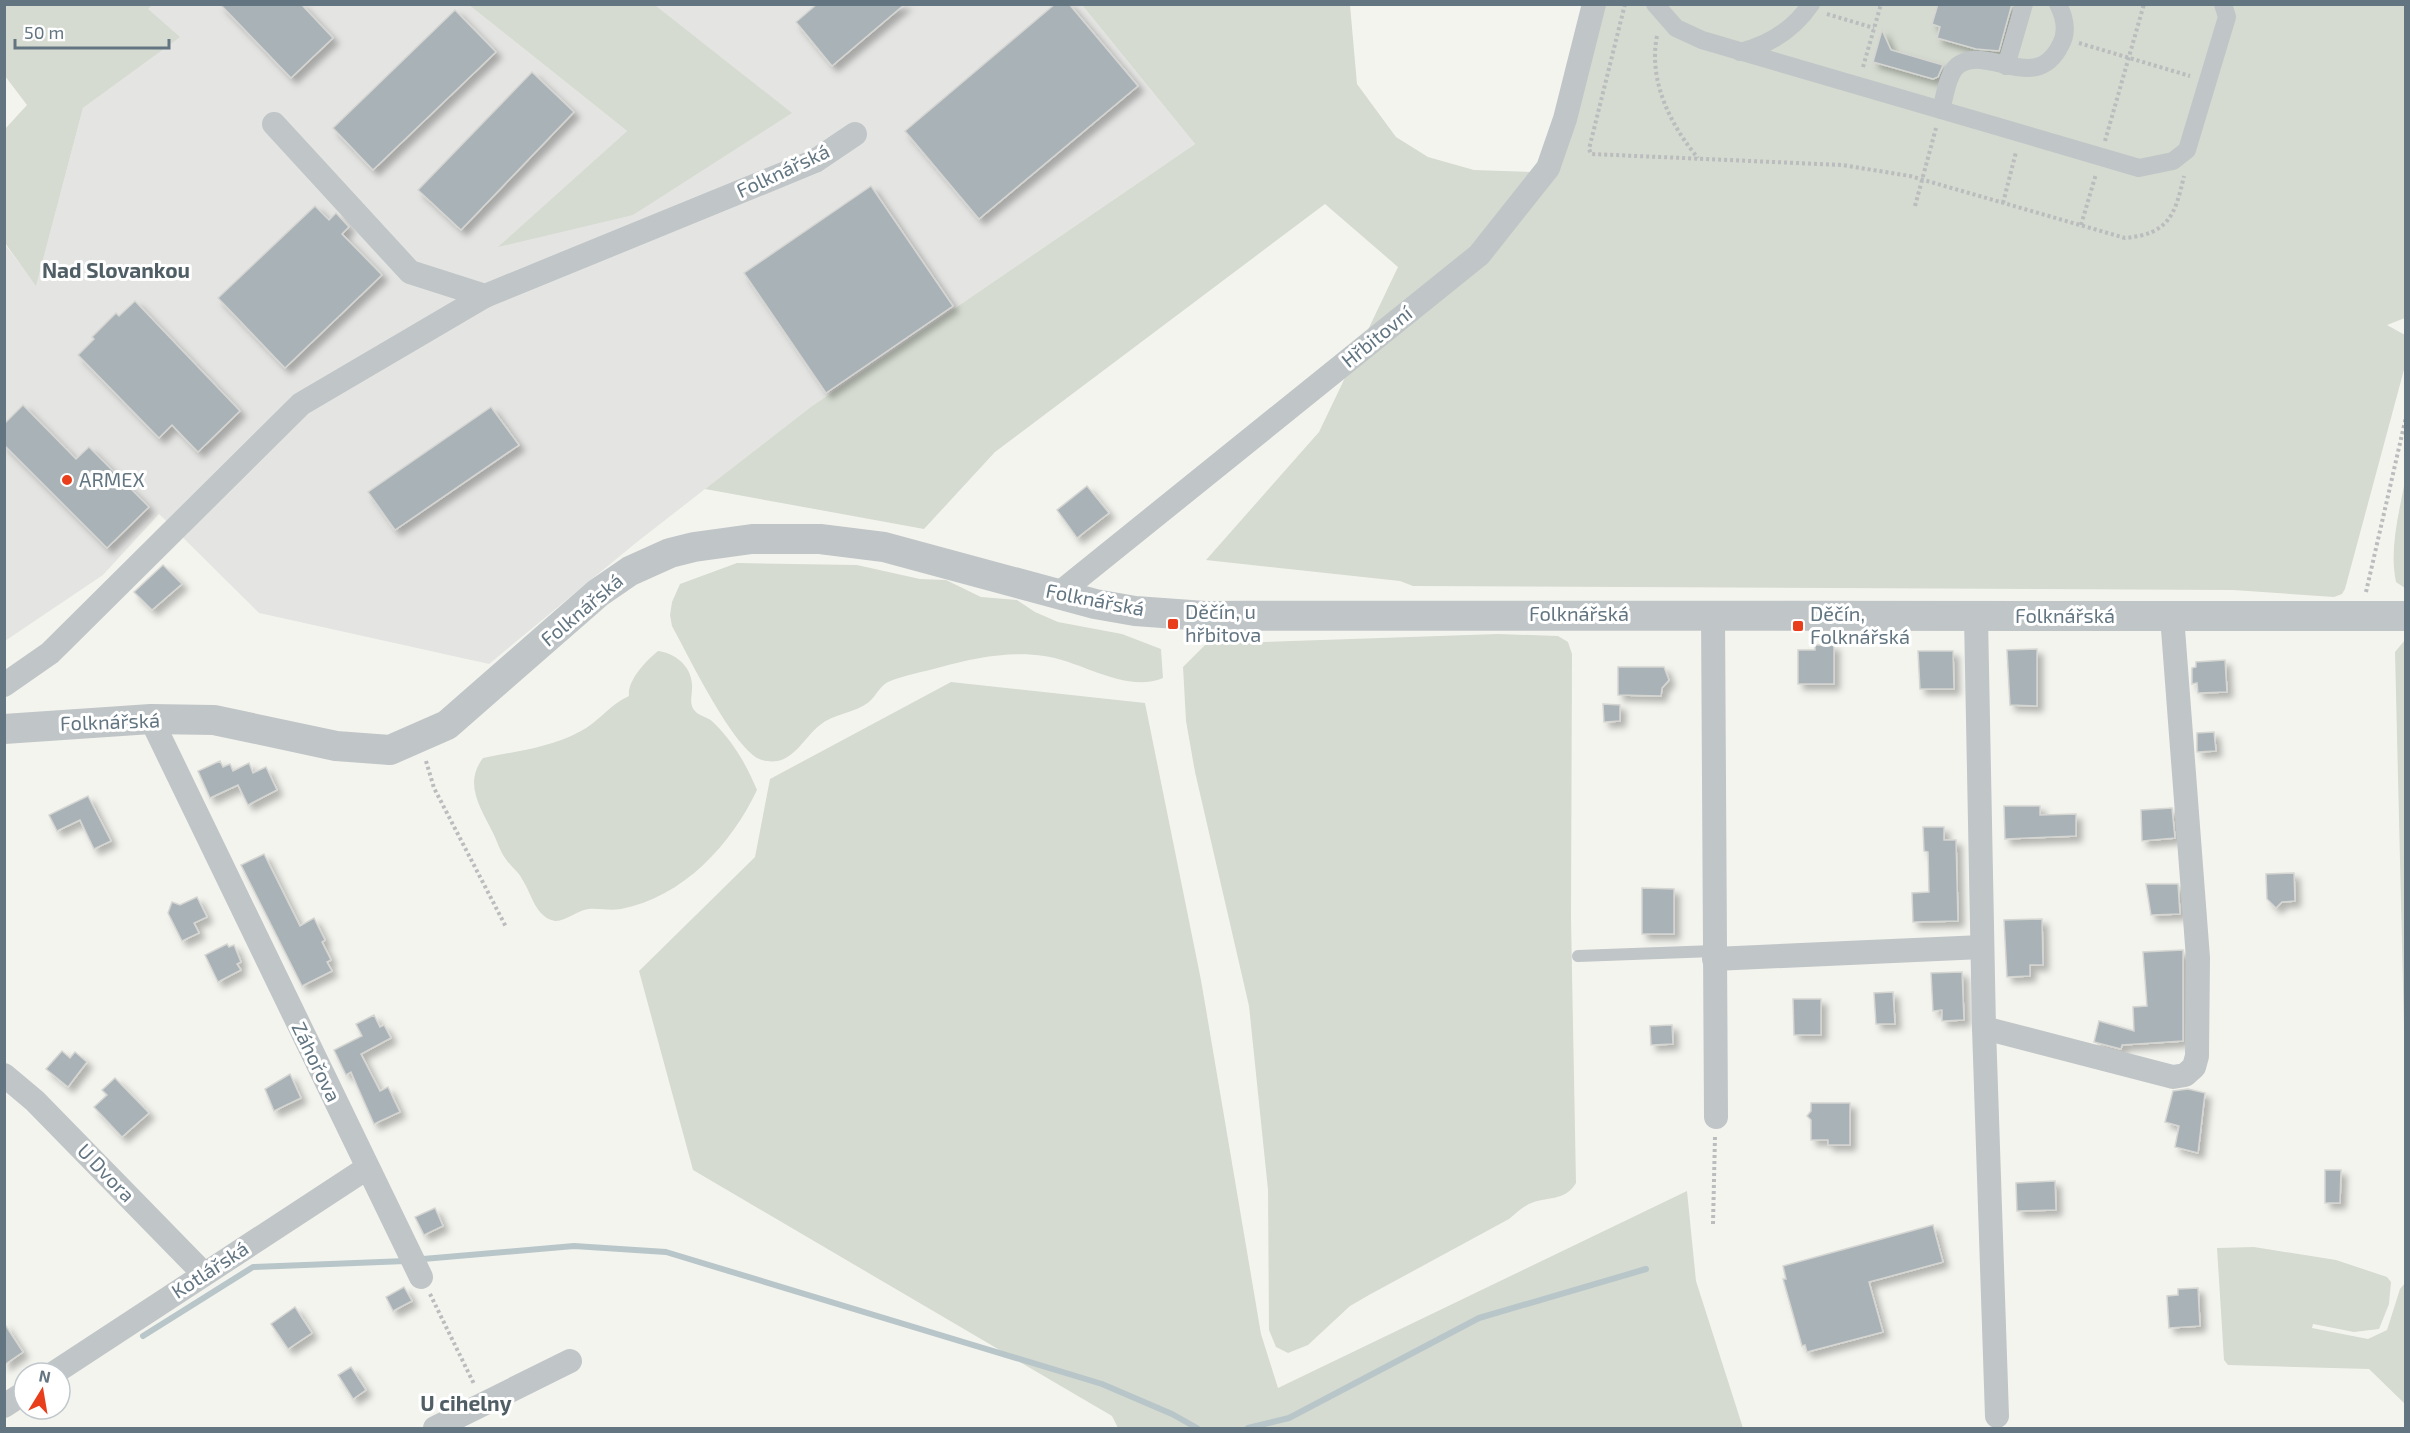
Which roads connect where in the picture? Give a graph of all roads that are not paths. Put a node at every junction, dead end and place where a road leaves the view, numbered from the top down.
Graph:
1 (1594, 4) edge
2 (2024, 4) edge
3 (2058, 4) edge
4 (2223, 4) edge
5 (1810, 6) edge
6 (1658, 10) edge
7 (1740, 52) junction
8 (2006, 66) junction
9 (1941, 111) junction
10 (274, 124) dead end
11 (855, 134) dead end
12 (485, 296) junction
13 (1056, 595) junction
14 (1713, 613) junction
15 (2172, 616) junction
16 (2406, 616) edge
17 (1976, 617) junction
18 (4, 685) edge
19 (151, 719) junction
20 (4, 729) edge
21 (1982, 947) junction
22 (1714, 955) junction
23 (1578, 956) dead end
24 (1984, 1028) junction
25 (4, 1075) edge
26 (1716, 1117) road end
27 (367, 1168) junction
28 (204, 1274) junction
29 (421, 1277) road end
30 (72, 1361) edge
31 (570, 1361) dead end
32 (1997, 1416) dead end
33 (435, 1428) edge

1 - 13 street, Hřbitovní
2 - 8 street
3 - 8 street
4 - 9 street
5 - 7 street
6 - 7 street
7 - 9 street
8 - 9 street
10 - 12 street
11 - 12 street, Folknářská
12 - 18 street, Folknářská
13 - 14 street, Folknářská
13 - 19 street, Folknářská
14 - 17 street, Folknářská
14 - 22 street
15 - 16 street, Folknářská
15 - 17 street, Folknářská
15 - 24 street
17 - 21 street
19 - 20 street, Folknářská
19 - 27 street, Záhořova
21 - 22 street
21 - 24 street
22 - 23 lane
22 - 26 street
24 - 32 street
25 - 28 street, U Dvora
27 - 28 street, Kotlářská
27 - 29 street, Záhořova
28 - 30 street, Kotlářská
31 - 33 street

